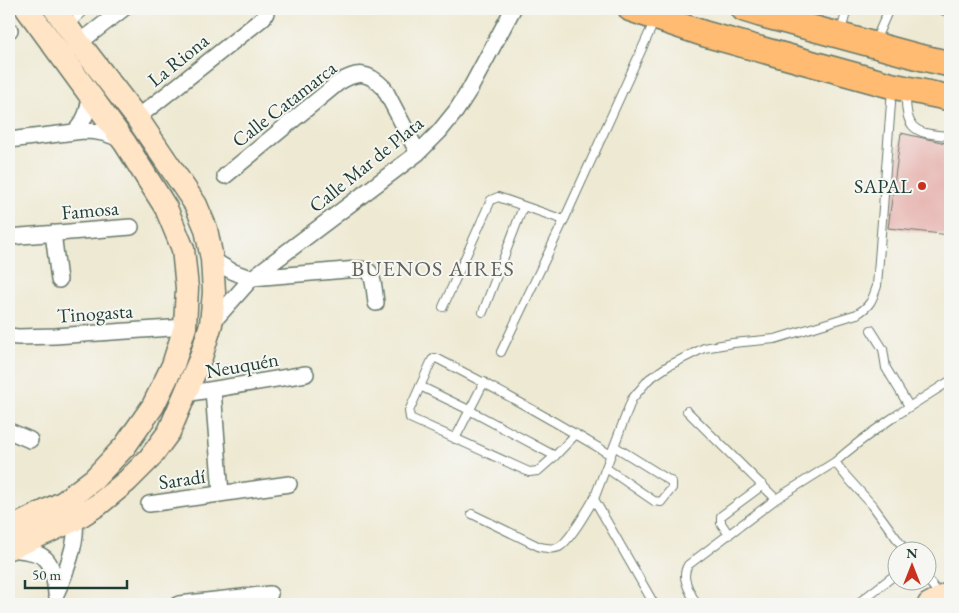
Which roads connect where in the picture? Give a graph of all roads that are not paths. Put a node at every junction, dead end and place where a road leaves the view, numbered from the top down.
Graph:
1 (27, 9) edge
2 (86, 9) edge
3 (123, 9) edge
4 (513, 9) edge
5 (631, 9) edge
6 (744, 9) edge
7 (847, 9) edge
8 (889, 9) edge
9 (940, 9) edge
10 (266, 11) edge
11 (950, 13) edge
12 (656, 18) junction
13 (61, 31) edge
14 (839, 36) junction
15 (873, 45) junction
16 (950, 64) edge
17 (900, 88) junction
18 (88, 92) junction
19 (950, 98) edge
20 (137, 118) junction
21 (74, 132) junction
22 (950, 136) edge
23 (9, 140) edge
24 (125, 143) junction
25 (418, 153) junction
26 (225, 176) dead end
27 (524, 207) junction
28 (564, 220) junction
29 (131, 226) dead end
30 (53, 233) junction
31 (9, 236) edge
32 (212, 259) junction
33 (252, 278) junction
34 (58, 280) dead end
35 (376, 303) dead end
36 (444, 308) dead end
37 (483, 312) dead end
38 (211, 324) junction
39 (185, 326) junction
40 (871, 330) dead end
41 (9, 336) edge
42 (501, 352) dead end
43 (306, 374) dead end
44 (950, 381) edge
45 (484, 382) junction
46 (420, 386) junction
47 (213, 390) junction
48 (186, 394) junction
49 (910, 406) junction
50 (469, 410) junction
51 (687, 411) dead end
52 (9, 431) edge
53 (576, 434) junction
54 (455, 439) junction
55 (30, 440) dead end
56 (614, 446) junction
57 (611, 455) junction
58 (554, 456) junction
59 (835, 462) junction
60 (606, 468) junction
61 (289, 484) dead end
62 (762, 485) junction
63 (221, 494) junction
64 (594, 499) junction
65 (776, 499) junction
66 (149, 504) dead end
67 (69, 511) junction
68 (472, 514) dead end
69 (9, 528) edge
70 (729, 535) junction
71 (898, 540) edge
72 (9, 548) edge
73 (886, 581) edge
74 (270, 594) dead end
75 (56, 599) edge
76 (860, 600) dead end
77 (179, 604) edge
78 (654, 604) edge
79 (696, 604) edge

1 - 13 street
2 - 13 lane
3 - 13 street
4 - 25 street, Calle Mar de Plata
5 - 12 main road
6 - 14 main road
7 - 14 lane
8 - 15 lane
9 - 11 lane
10 - 20 street, La Riona
12 - 17 main road
12 - 28 lane
13 - 18 street
13 - 20 street
14 - 15 main road
15 - 16 main road
17 - 19 main road
17 - 22 lane
17 - 56 lane
18 - 21 street
18 - 24 street
20 - 32 street
21 - 23 street
21 - 24 street
24 - 39 street
25 - 26 street, Calle Catamarca
25 - 33 street, Calle Mar de Plata
27 - 28 lane
27 - 36 lane
27 - 37 lane
28 - 42 lane
29 - 30 street, Famosa
30 - 31 street, Famosa
30 - 34 street, Famosa
32 - 33 street
32 - 38 street
33 - 35 street
33 - 38 street, Calle Mar de Plata
38 - 48 street
39 - 41 street, Tinogasta
39 - 67 street
40 - 49 lane
43 - 47 street, Neuquén
44 - 49 lane
45 - 46 lane
45 - 50 lane
45 - 53 lane
46 - 50 lane
46 - 54 lane
47 - 48 street, Neuquén
47 - 63 street
48 - 67 street
49 - 59 lane
50 - 54 lane
50 - 58 lane
51 - 62 lane
52 - 55 street
53 - 57 lane
53 - 58 lane
54 - 58 lane
56 - 57 lane
56 - 60 lane
57 - 60 lane
59 - 65 lane
59 - 71 lane
60 - 64 lane
61 - 63 street, Saradí
62 - 65 lane
62 - 70 lane
63 - 66 street, Saradí
64 - 68 lane
64 - 78 lane
65 - 70 lane
67 - 69 street
67 - 72 street
67 - 75 street
70 - 79 lane
72 - 75 street
73 - 76 lane
74 - 77 street

